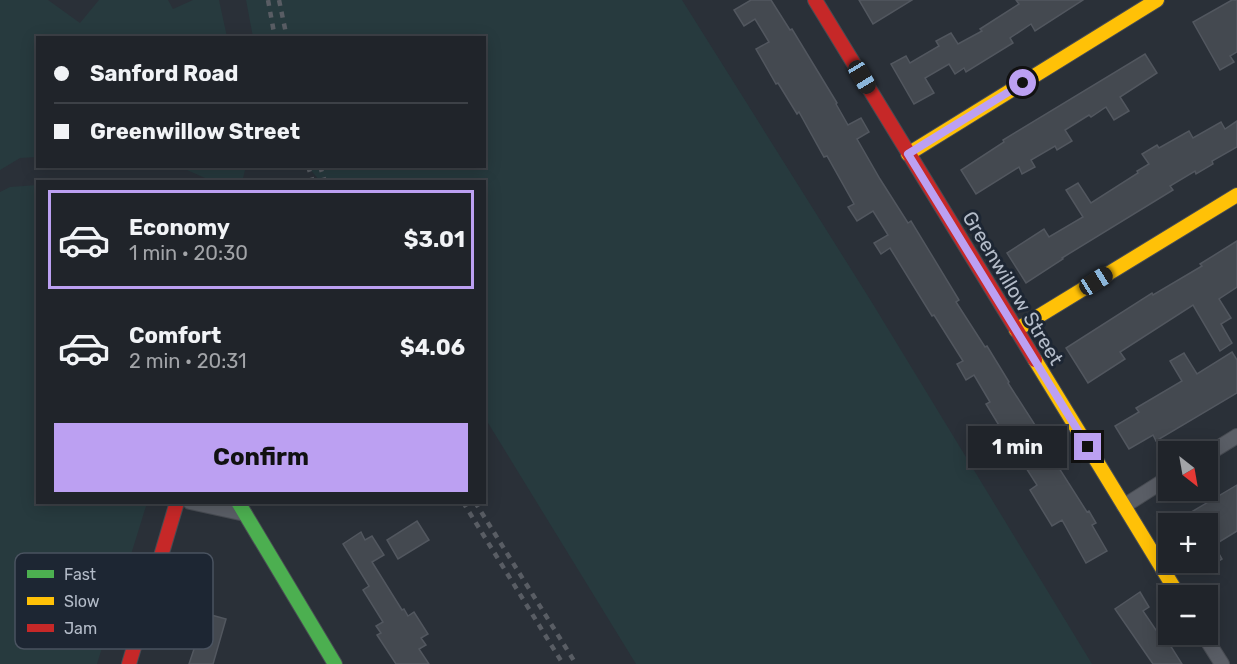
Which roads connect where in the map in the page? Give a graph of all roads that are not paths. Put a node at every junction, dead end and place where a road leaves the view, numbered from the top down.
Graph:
1 (815, 0) edge
2 (1157, 0) edge
3 (908, 154) junction
4 (1237, 195) edge
5 (1016, 330) junction
6 (1237, 436) edge
7 (1218, 448) edge
8 (1158, 484) edge
9 (176, 504) edge
10 (207, 504) edge
11 (1124, 506) junction
12 (242, 508) edge
13 (162, 553) edge
14 (1172, 585) edge
15 (1210, 645) edge
16 (133, 649) edge
17 (129, 664) edge
18 (334, 664) edge
19 (1222, 664) edge

1 - 3 street, Greenwillow Street
2 - 3 street
3 - 5 street, Greenwillow Street
4 - 5 street
5 - 11 street, Greenwillow Street
6 - 7 street
8 - 11 street
9 - 13 street
10 - 12 street
11 - 14 street, Greenwillow Street
12 - 18 street
15 - 19 street
16 - 17 street

